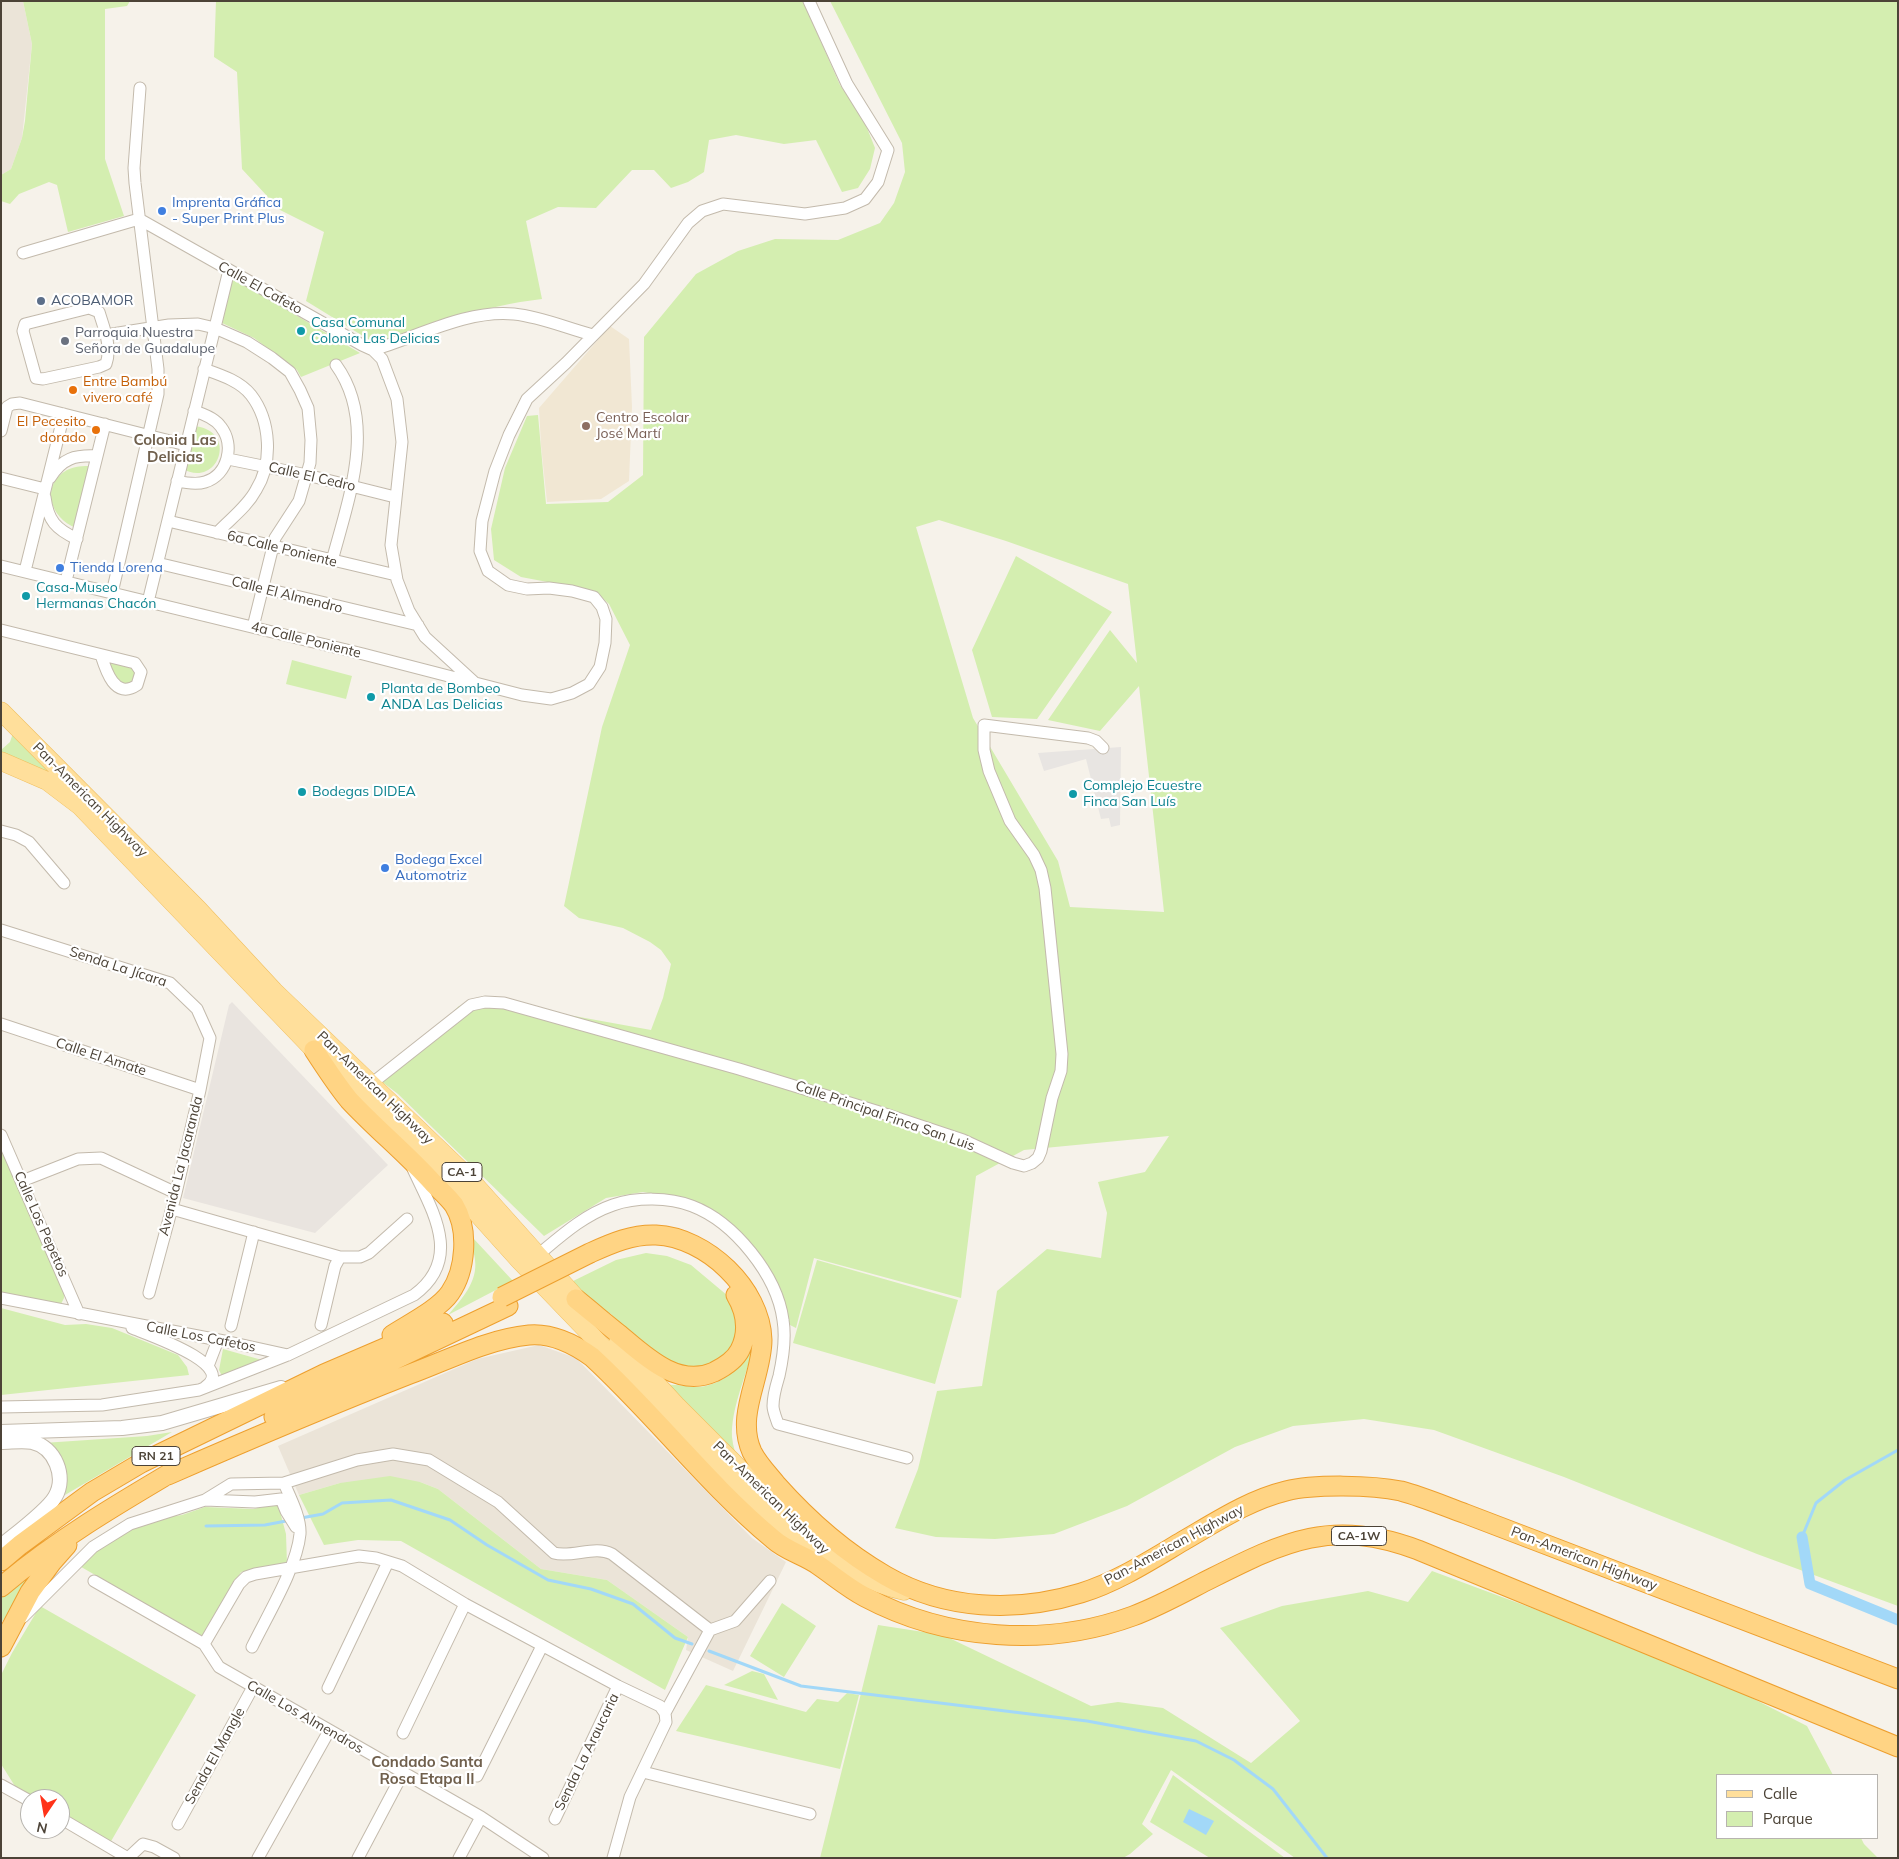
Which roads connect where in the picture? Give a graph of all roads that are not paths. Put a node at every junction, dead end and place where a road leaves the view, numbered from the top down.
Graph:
1 (809, 1) edge
2 (140, 88) dead end
3 (139, 218) junction
4 (23, 253) dead end
5 (229, 270) junction
6 (152, 327) junction
7 (215, 328) junction
8 (106, 335) junction
9 (592, 335) junction
10 (373, 350) junction
11 (336, 365) dead end
12 (204, 369) junction
13 (194, 411) junction
14 (64, 414) junction
15 (104, 424) junction
16 (1, 431) edge
17 (148, 435) junction
18 (186, 445) junction
19 (97, 456) junction
20 (228, 459) junction
21 (265, 466) junction
22 (307, 475) junction
23 (1, 478) edge
24 (177, 481) junction
25 (351, 486) junction
26 (45, 489) junction
27 (395, 497) junction
28 (168, 521) junction
29 (217, 533) junction
30 (77, 539) junction
31 (272, 547) junction
32 (332, 561) junction
33 (157, 563) junction
34 (1, 566) edge
35 (25, 571) junction
36 (396, 576) junction
37 (66, 581) junction
38 (262, 589) junction
39 (112, 593) junction
40 (148, 602) junction
41 (418, 625) junction
42 (253, 627) junction
43 (1, 630) edge
44 (101, 655) dead end
45 (475, 683) junction
46 (1, 711) edge
47 (1102, 748) dead end
48 (1, 761) edge
49 (1, 831) edge
50 (64, 883) dead end
51 (1, 930) edge
52 (1, 1024) edge
53 (210, 1038) joint
54 (314, 1050) junction
55 (371, 1084) junction
56 (200, 1090) junction
57 (1, 1135) edge
58 (408, 1156) junction
59 (22, 1181) junction
60 (176, 1192) junction
61 (172, 1209) junction
62 (406, 1219) dead end
63 (254, 1232) junction
64 (538, 1255) junction
65 (340, 1257) junction
66 (593, 1258) junction
67 (149, 1293) dead end
68 (1, 1298) edge
69 (576, 1299) junction
70 (505, 1302) junction
71 (79, 1314) junction
72 (113, 1320) junction
73 (322, 1325) dead end
74 (231, 1326) dead end
75 (218, 1340) junction
76 (288, 1355) junction
77 (351, 1362) junction
78 (208, 1366) junction
79 (324, 1374) junction
80 (199, 1390) junction
81 (1, 1408) edge
82 (1, 1432) edge
83 (1, 1442) edge
84 (907, 1458) dead end
85 (168, 1475) junction
86 (284, 1483) junction
87 (205, 1500) junction
88 (100, 1515) junction
89 (300, 1533) junction
90 (1, 1546) edge
91 (1, 1561) edge
92 (388, 1562) junction
93 (816, 1563) junction
94 (291, 1568) junction
95 (94, 1581) dead end
96 (770, 1581) dead end
97 (1, 1587) edge
98 (941, 1599) junction
99 (465, 1604) junction
100 (11, 1629) junction
101 (710, 1630) junction
102 (204, 1644) junction
103 (542, 1646) junction
104 (1, 1647) edge
105 (252, 1647) dead end
106 (1898, 1679) edge
107 (618, 1686) junction
108 (253, 1687) junction
109 (328, 1688) dead end
110 (665, 1713) junction
111 (329, 1731) junction
112 (403, 1733) dead end
113 (1898, 1747) edge
114 (643, 1772) junction
115 (403, 1773) junction
116 (1, 1776) edge
117 (477, 1776) dead end
118 (1, 1785) edge
119 (14, 1791) junction
120 (20, 1795) edge
121 (810, 1814) dead end
122 (481, 1817) junction
123 (555, 1818) dead end
124 (70, 1824) edge
125 (178, 1824) dead end
126 (128, 1858) edge
127 (174, 1858) edge
128 (258, 1858) edge
129 (358, 1858) edge
130 (459, 1858) edge
131 (543, 1858) edge
132 (613, 1858) edge

1 - 9 street
2 - 3 street
3 - 4 street
3 - 5 street, Calle El Cafeto
3 - 6 street
5 - 7 street
5 - 10 street, Calle El Cafeto
6 - 7 street
6 - 8 street
6 - 17 street
7 - 12 street
7 - 22 street
8 - 8 street
9 - 10 street
9 - 45 street, 4a Calle Poniente
10 - 27 street, Calle El Cafeto
11 - 25 street
12 - 13 street
12 - 21 street
13 - 18 street
13 - 20 street
14 - 15 street
14 - 16 street
14 - 26 street
15 - 17 street
15 - 19 street
17 - 18 street
17 - 39 street
18 - 24 street
19 - 26 street
19 - 30 street
20 - 21 street, Calle El Cedro
20 - 24 street
21 - 22 street, Calle El Cedro
21 - 29 street
22 - 25 street, Calle El Cedro
22 - 31 street
23 - 26 street
24 - 28 street
25 - 27 street, Calle El Cedro
25 - 32 street
26 - 30 street
26 - 35 street
27 - 36 street, Calle El Cafeto
28 - 29 street, 6a Calle Poniente
28 - 33 street
29 - 31 street, 6a Calle Poniente
30 - 37 street
31 - 32 street, 6a Calle Poniente
31 - 38 street
32 - 36 street, 6a Calle Poniente
33 - 38 street, Calle El Almendro
33 - 40 street
34 - 35 street, 4a Calle Poniente
35 - 37 street, 4a Calle Poniente
36 - 41 street, Calle El Cafeto
37 - 39 street, 4a Calle Poniente
38 - 41 street, Calle El Almendro
38 - 42 street
39 - 40 street, 4a Calle Poniente
40 - 42 street, 4a Calle Poniente
41 - 45 street, Calle El Cafeto
42 - 45 street, 4a Calle Poniente
43 - 44 street
46 - 55 main road, Pan-American Highway / CA-1
47 - 55 street, Calle Principal Finca San Luis
48 - 54 main road, Pan-American Highway / CA-1
49 - 50 street
51 - 53 street, Senda La Jícara
52 - 56 street, Calle El Amate
53 - 56 street, Avenida La Jacaranda
54 - 58 highway
54 - 93 main road, Pan-American Highway / CA-1
55 - 64 main road, Pan-American Highway / CA-1
56 - 60 street, Avenida La Jacaranda
57 - 59 street, Calle Los Pepetos
58 - 76 street
58 - 77 highway
59 - 60 street
59 - 71 street, Calle Los Pepetos
60 - 61 street, Avenida La Jacaranda
61 - 63 street
61 - 67 street, Avenida La Jacaranda
62 - 65 street
63 - 65 street
63 - 74 street
64 - 69 main road, Pan-American Highway / CA-1
64 - 84 street
65 - 73 street
66 - 69 highway
66 - 70 highway
66 - 98 highway
68 - 71 street, Calle Los Cafetos
69 - 98 main road, Pan-American Highway / CA-1
70 - 77 highway
70 - 85 highway
71 - 72 street, Calle Los Cafetos
72 - 75 street, Calle Los Cafetos
72 - 78 street, Calle Los Cafetos
75 - 76 street, Calle Los Cafetos
75 - 78 street
76 - 80 street
77 - 79 highway, RN 21
78 - 80 street, Calle Los Cafetos
79 - 82 street
79 - 91 highway, RN 21
80 - 81 street
83 - 90 street
85 - 88 highway, RN 21
85 - 93 highway
86 - 87 street
86 - 89 street
86 - 101 street
87 - 89 street
87 - 100 street
88 - 97 highway, RN 21
88 - 100 highway
89 - 94 street
92 - 94 street
92 - 99 street
92 - 109 street
93 - 113 highway, Pan-American Highway / CA-1W
94 - 102 street
94 - 105 street
95 - 102 street
96 - 101 street
98 - 106 highway, Pan-American Highway
99 - 103 street
99 - 112 street
100 - 104 highway
101 - 110 street
102 - 108 street, Calle Los Almendros
103 - 107 street
103 - 117 street
107 - 110 street
107 - 123 street, Senda La Araucaria
108 - 111 street, Calle Los Almendros
108 - 125 street, Senda El Mangle
110 - 114 street
111 - 115 street, Calle Los Almendros
111 - 128 street
114 - 121 street
114 - 132 street
115 - 122 street, Calle Los Almendros
115 - 129 street
116 - 119 street
118 - 119 street
119 - 120 street
122 - 130 street
122 - 131 street, Calle Los Almendros
124 - 126 street
126 - 127 street

